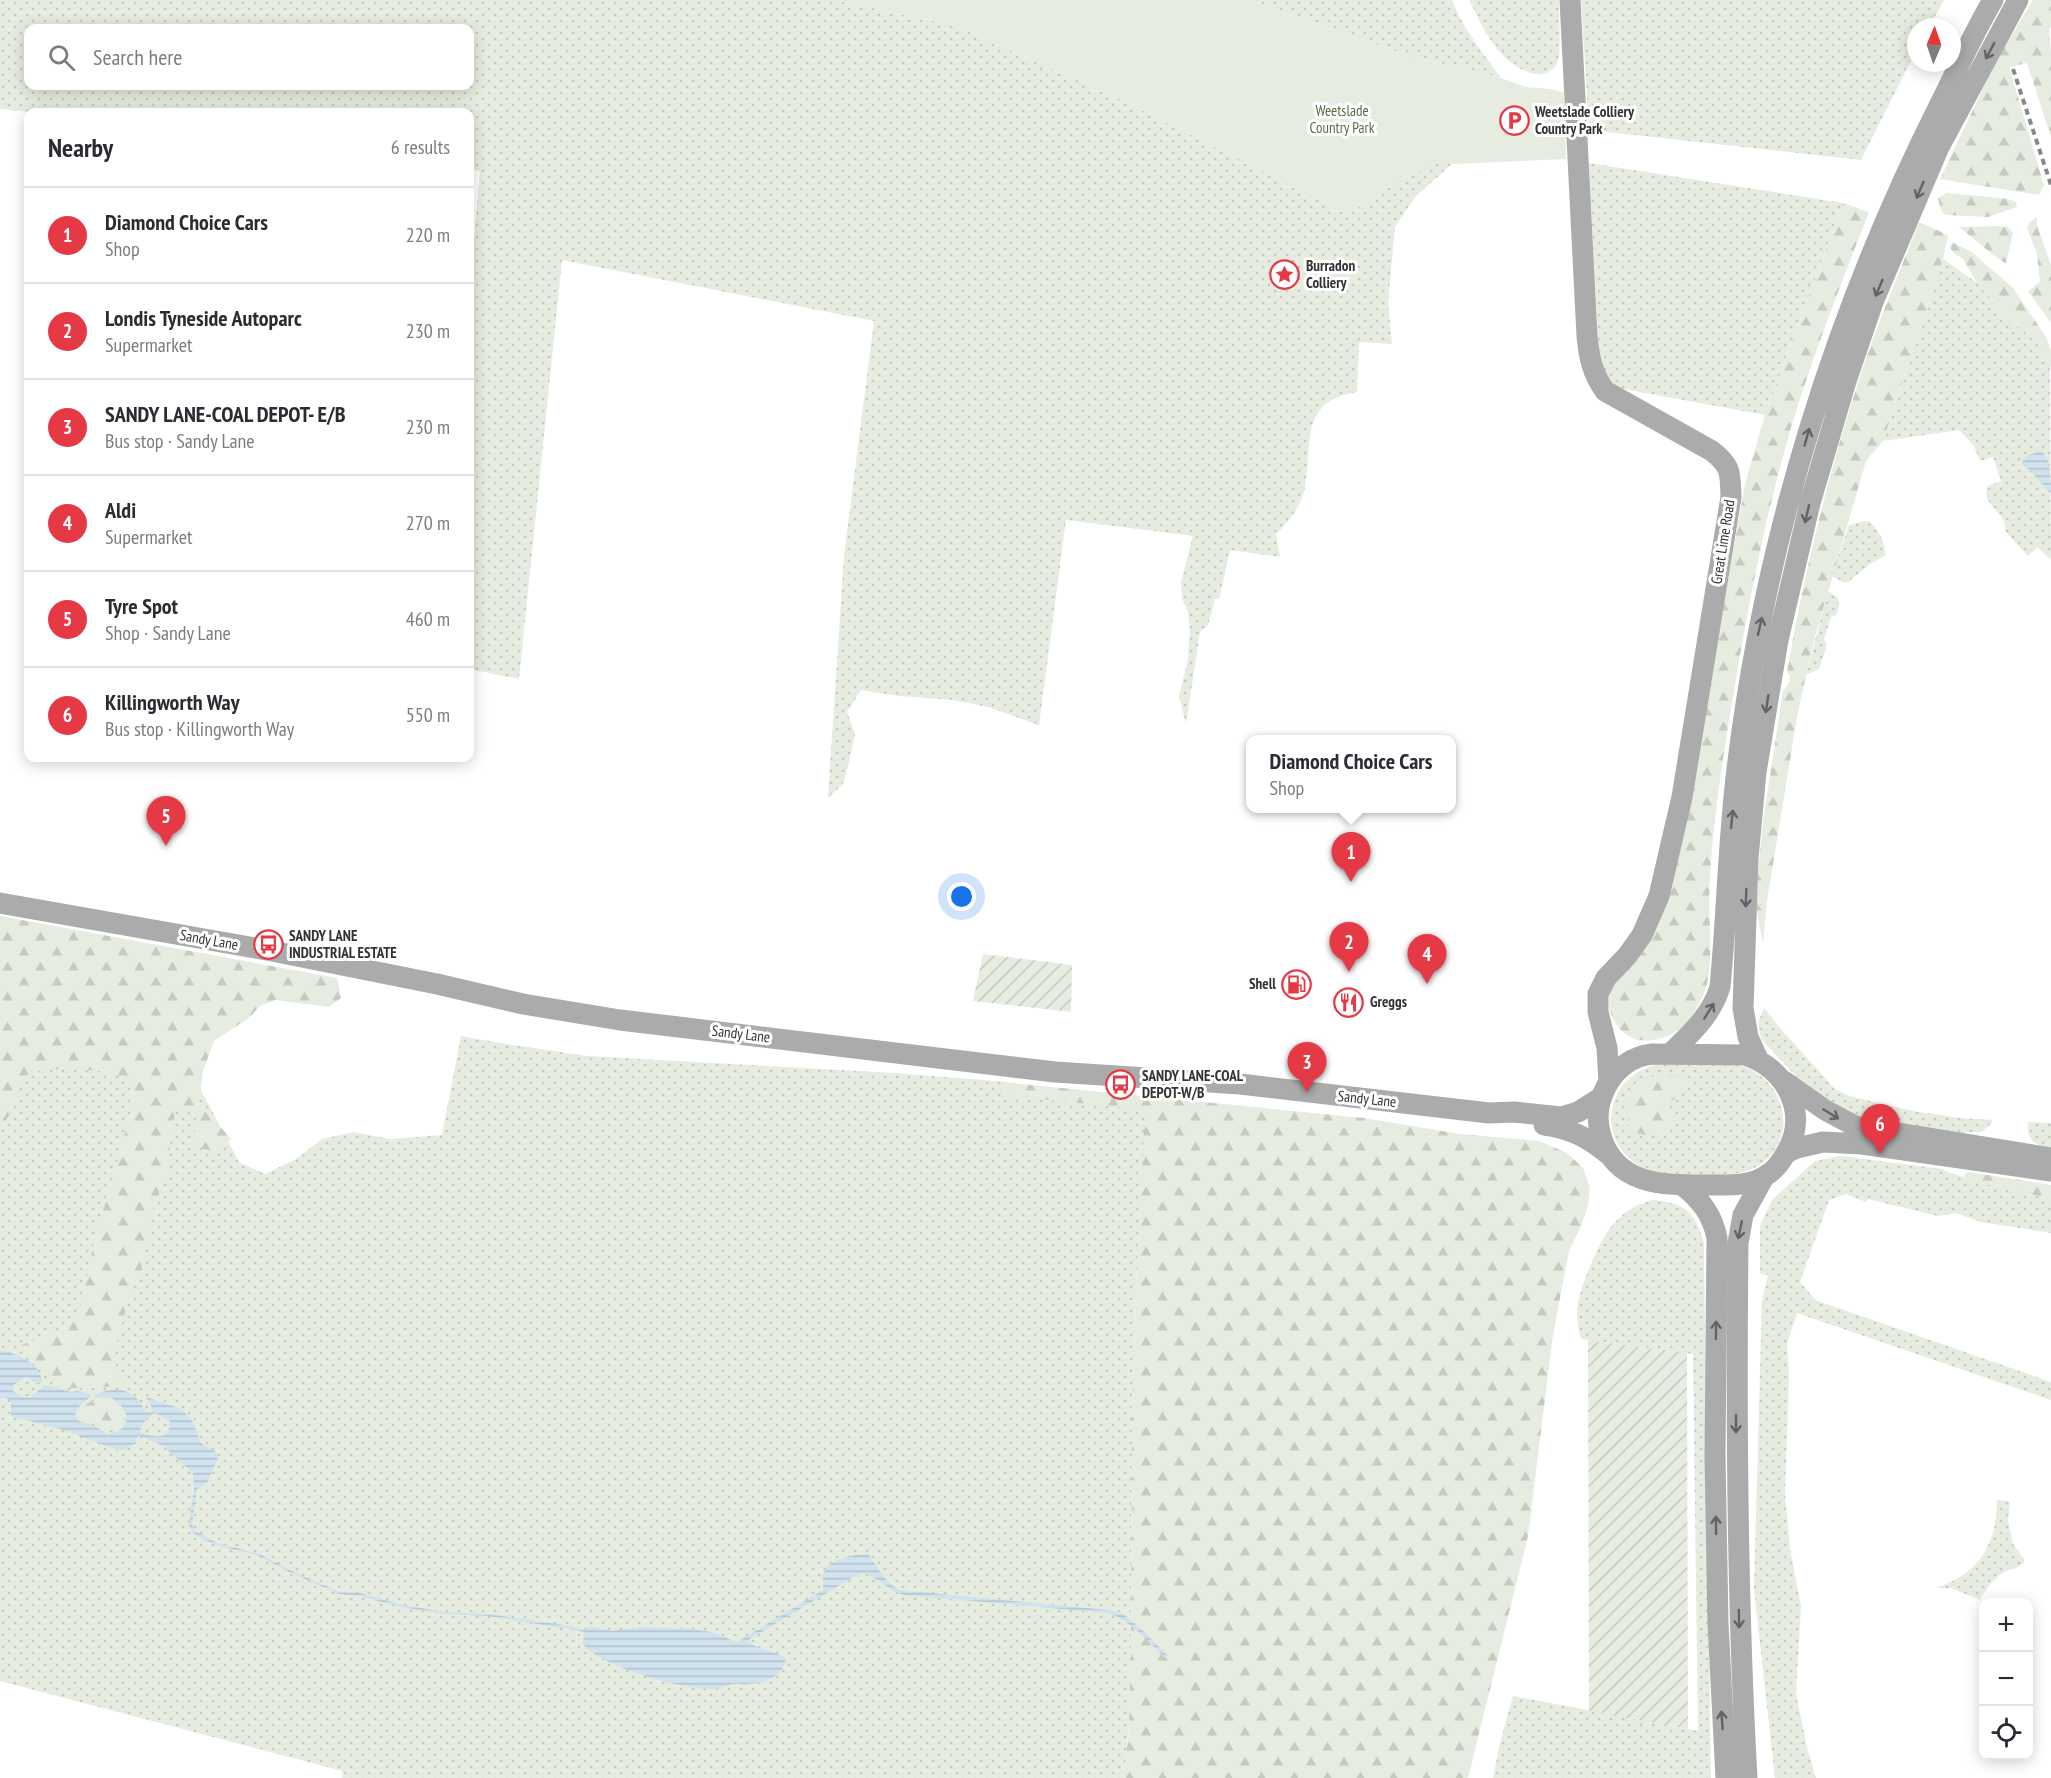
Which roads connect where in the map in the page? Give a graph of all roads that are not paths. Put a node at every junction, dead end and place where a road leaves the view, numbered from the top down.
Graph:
1 (1570, 0) edge
2 (1993, 0) edge
3 (2018, 0) edge
4 (1930, 144) junction
5 (1893, 229) junction
6 (0, 903) edge
7 (1602, 1025) junction
8 (1670, 1054) junction
9 (1644, 1055) junction
10 (1758, 1059) junction
11 (1783, 1080) junction
12 (1605, 1089) junction
13 (1489, 1113) junction
14 (1786, 1153) junction
15 (1608, 1154) junction
16 (2051, 1158) edge
17 (2051, 1171) edge
18 (1764, 1177) junction
19 (1682, 1185) junction
20 (1726, 1778) edge
21 (1747, 1778) edge

1 - 7 main road, Great Lime Road
2 - 4 main road
3 -> 4 main road
4 - 5 main road
8 -> 5 main road
5 -> 10 main road
6 - 13 main road, Sandy Lane
7 - 9 main road
7 - 12 main road, Great Lime Road
8 - 9 main road
8 - 10 main road
9 - 12 main road
10 - 11 main road
11 - 14 main road
11 -> 16 main road
12 - 13 main road, Sandy Lane
12 - 15 main road
13 - 15 main road, Sandy Lane
14 - 17 main road
14 - 18 main road
15 - 19 main road
18 - 19 main road
18 -> 21 main road
20 -> 19 main road

